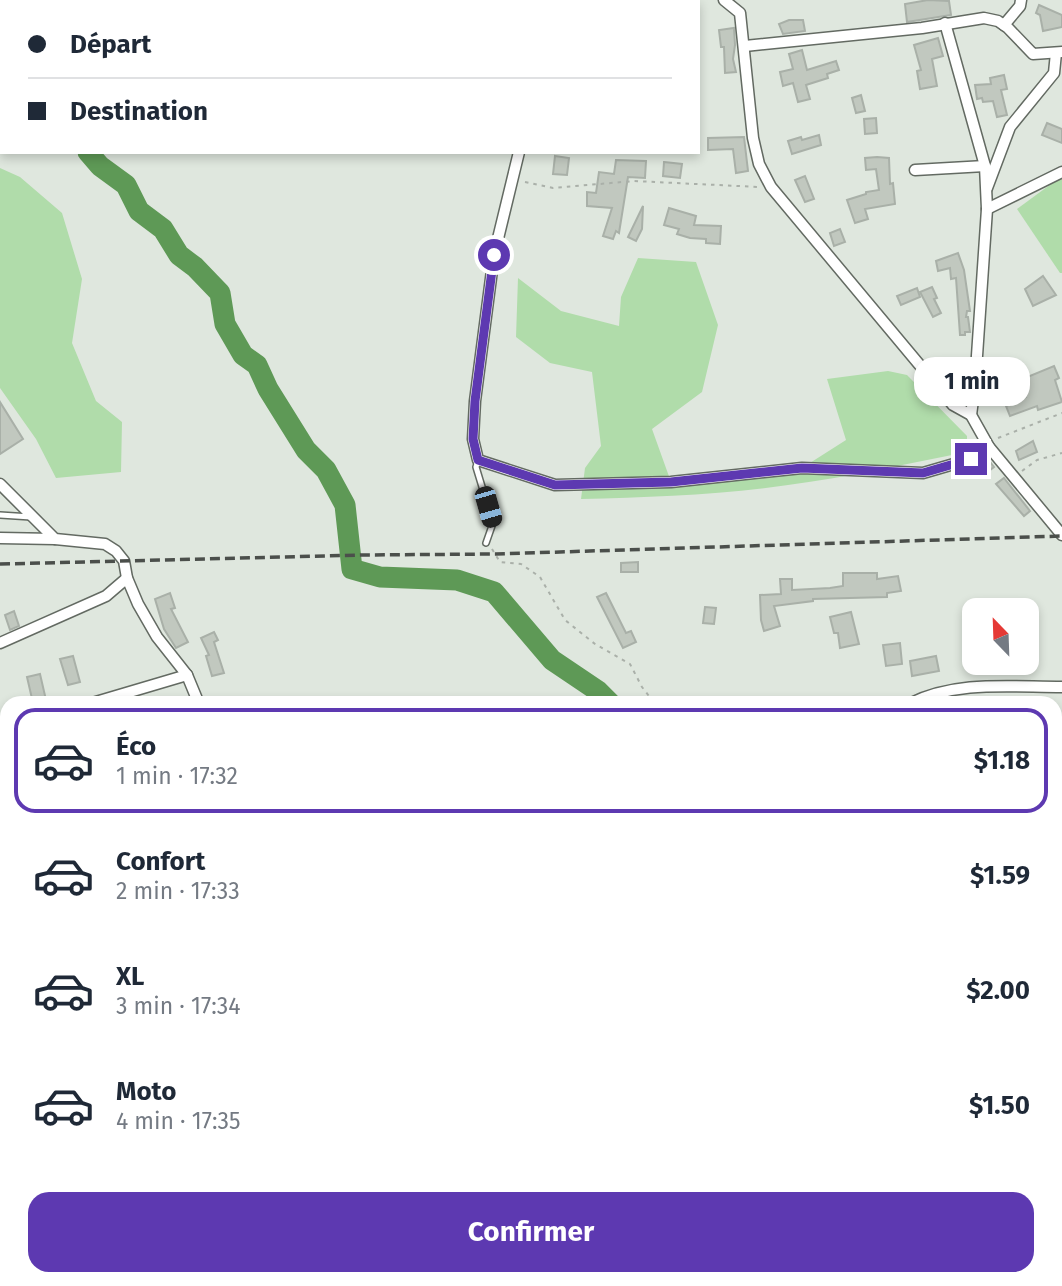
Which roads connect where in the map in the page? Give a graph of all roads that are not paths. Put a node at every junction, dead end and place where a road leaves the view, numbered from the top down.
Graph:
1 (724, 0) edge
2 (1021, 0) edge
3 (945, 23) junction
4 (1004, 25) junction
5 (745, 46) junction
6 (1059, 53) edge
7 (518, 154) edge
8 (985, 166) junction
9 (915, 170) dead end
10 (1062, 172) edge
11 (986, 192) junction
12 (987, 209) junction
13 (971, 415) junction
14 (988, 445) junction
15 (478, 460) junction
16 (0, 484) edge
17 (0, 516) edge
18 (34, 518) junction
19 (1062, 535) edge
20 (0, 538) edge
21 (55, 538) junction
22 (486, 543) road end
23 (127, 578) junction
24 (0, 643) edge
25 (187, 675) junction
26 (1062, 687) edge
27 (116, 696) edge
28 (196, 696) edge
29 (930, 696) edge

1 - 5 street
2 - 4 street
3 - 4 street
3 - 5 street
3 - 8 street
4 - 6 street
5 - 13 street
6 - 11 street
7 - 15 street
8 - 9 street
8 - 11 street
10 - 12 street
11 - 12 street
12 - 13 street
13 - 14 street
14 - 15 street
14 - 19 street
15 - 22 lane
16 - 18 street
17 - 18 lane
18 - 21 street
20 - 21 street
21 - 23 street
23 - 24 street
23 - 25 street
25 - 27 street
25 - 28 street
26 - 29 street

